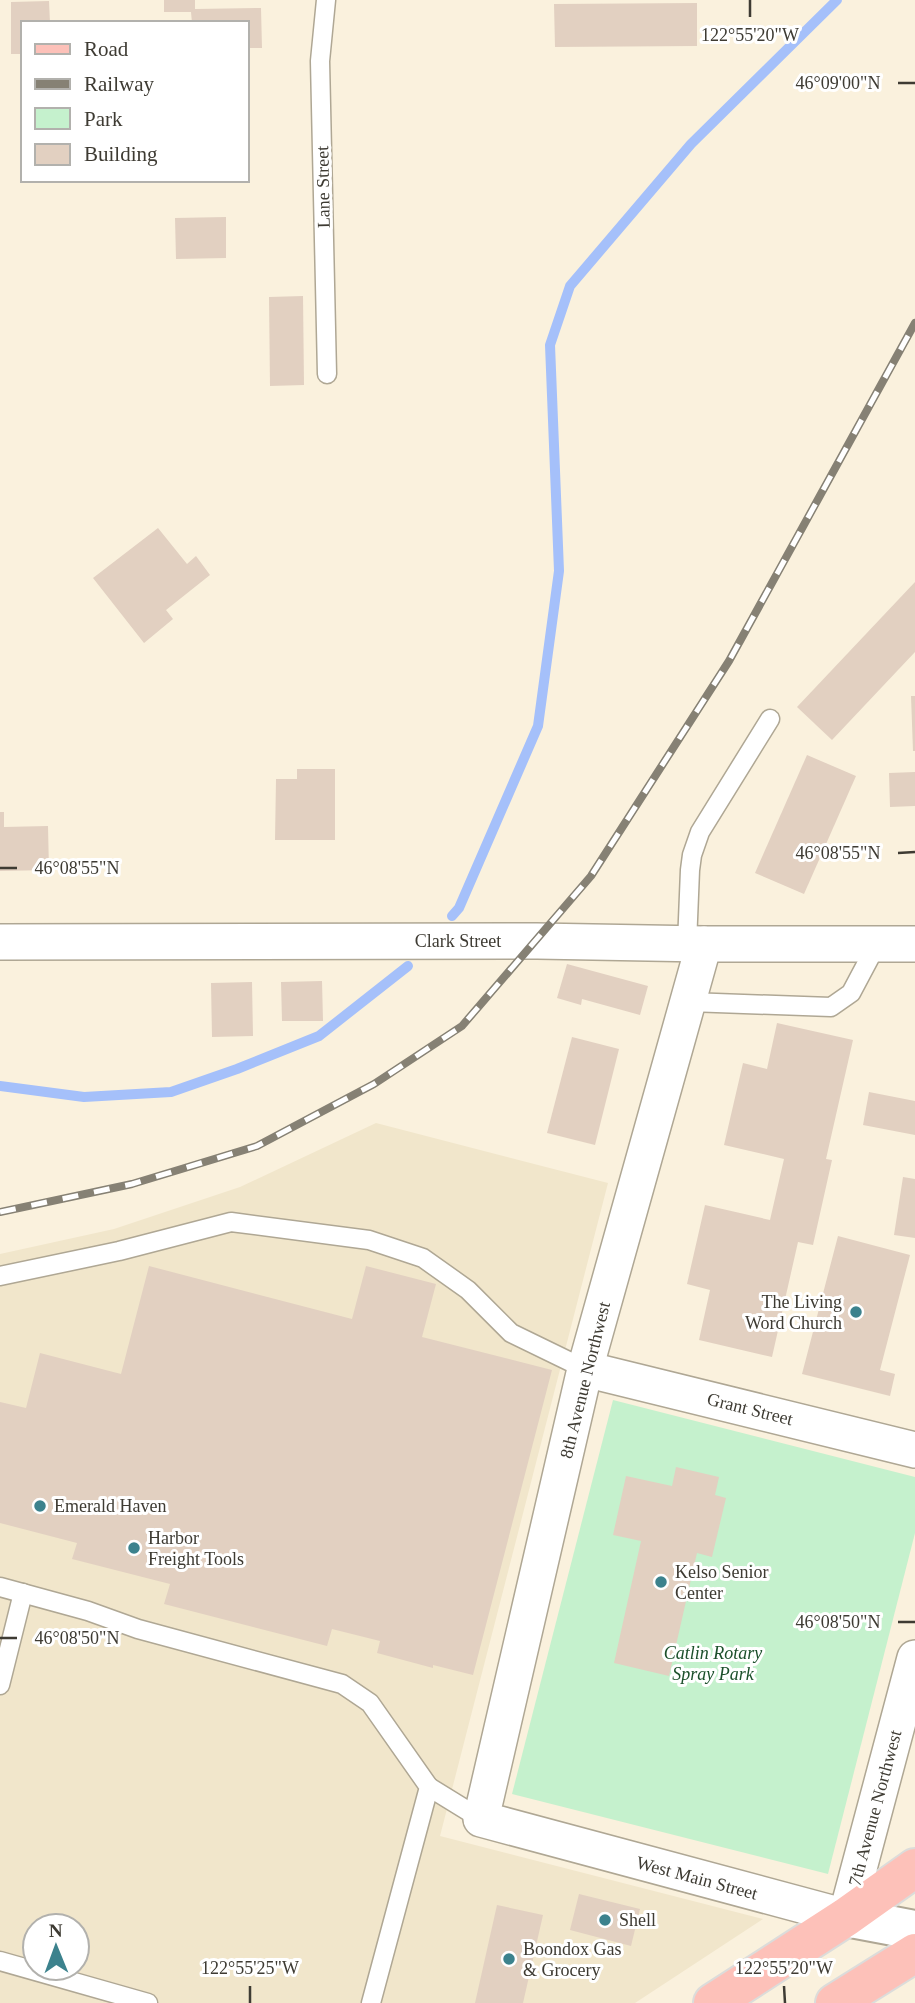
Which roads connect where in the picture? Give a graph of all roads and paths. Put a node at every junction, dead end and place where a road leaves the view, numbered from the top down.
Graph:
1 (326, 0) edge
2 (327, 373) dead end
3 (771, 719) dead end
4 (0, 942) edge
5 (695, 944) junction
6 (877, 944) junction
7 (915, 944) edge
8 (689, 1002) junction
9 (0, 1276) edge
10 (585, 1369) junction
11 (915, 1450) edge
12 (0, 1587) edge
13 (23, 1593) junction
14 (915, 1658) edge
15 (0, 1685) edge
16 (429, 1787) junction
17 (481, 1819) junction
18 (915, 1868) edge
19 (846, 1917) junction
20 (915, 1930) edge
21 (915, 1953) edge
22 (0, 1961) edge
23 (148, 2003) edge
24 (371, 2003) edge
25 (713, 2003) edge
26 (835, 2003) edge

1 - 2 lane, Lane Street
3 - 5 lane
4 - 5 street, Clark Street
5 - 6 street, Clark Street
5 - 8 street, 8th Avenue Northwest
6 - 7 street, Clark Street
6 - 8 lane
8 - 10 street, 8th Avenue Northwest
9 - 10 lane
10 - 11 street, Grant Street
10 - 17 street, 8th Avenue Northwest
12 - 13 lane
13 - 15 lane
13 - 16 lane
14 - 19 street, 7th Avenue Northwest
16 - 17 lane
16 - 24 lane
17 - 19 street, West Main Street
18 - 19 main road
19 - 20 street, West Main Street
19 - 25 main road
21 - 26 main road
22 - 23 lane

